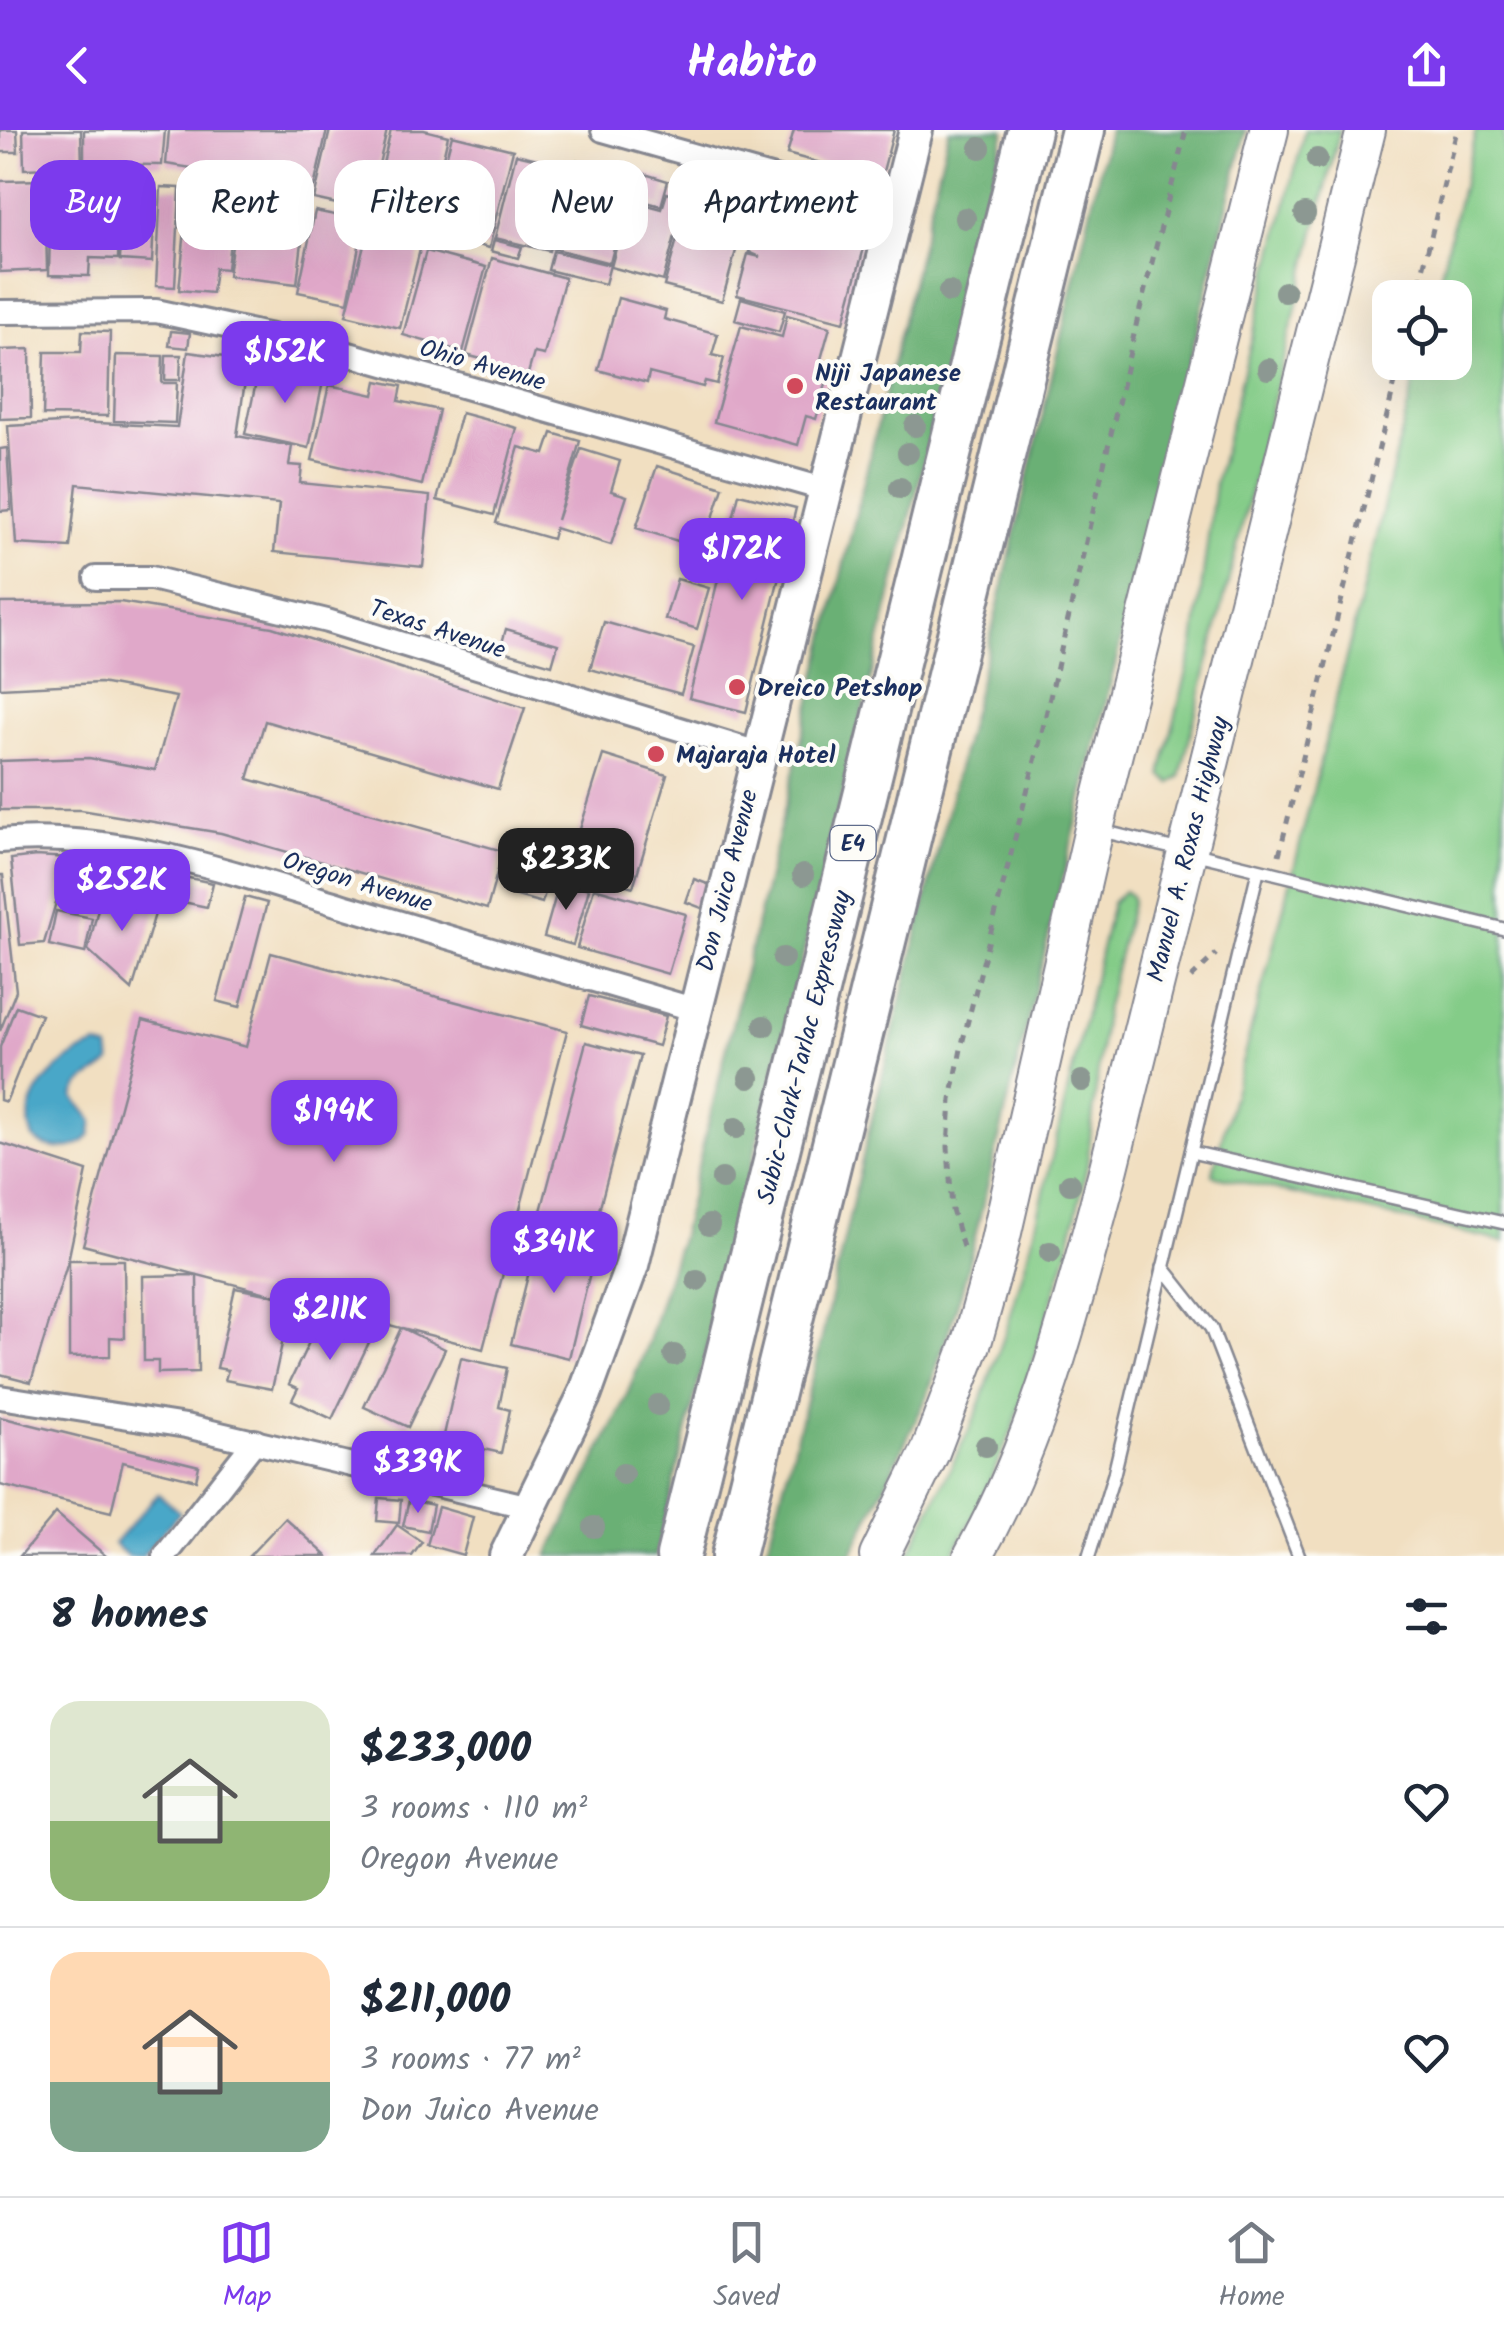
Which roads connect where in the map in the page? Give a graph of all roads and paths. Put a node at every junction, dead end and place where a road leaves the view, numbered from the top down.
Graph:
1 (603, 130) edge
2 (916, 130) edge
3 (1029, 130) edge
4 (1082, 130) edge
5 (1186, 130) edge
6 (1269, 130) edge
7 (1366, 130) edge
8 (1457, 130) edge
9 (895, 212) junction
10 (1420, 280) edge
11 (0, 312) edge
12 (827, 490) junction
13 (96, 578) dead end
14 (758, 753) junction
15 (1094, 830) junction
16 (0, 841) edge
17 (1185, 852) junction
18 (1258, 871) junction
19 (1504, 929) edge
20 (693, 1010) junction
21 (1191, 1152) junction
22 (1504, 1223) edge
23 (967, 1261) dead end
24 (1164, 1266) junction
25 (0, 1397) edge
26 (255, 1441) junction
27 (530, 1507) junction
28 (165, 1556) edge
29 (506, 1556) edge
30 (678, 1556) edge
31 (733, 1556) edge
32 (879, 1556) edge
33 (972, 1556) edge
34 (1089, 1556) edge
35 (1299, 1556) edge

1 - 9 street
2 - 9 main road, Don Juico Avenue
3 - 30 highway, Subic-Clark-Tarlac Expressway / E4
4 - 31 highway, E4
5 - 23 path
6 - 15 main road
7 - 17 main road, Manuel A. Roxas Highway
8 - 10 path
9 - 12 main road, Don Juico Avenue
11 - 12 street, Ohio Avenue
12 - 14 main road, Don Juico Avenue
13 - 14 street, Texas Avenue
14 - 20 main road, Don Juico Avenue
15 - 17 lane
15 - 32 main road
16 - 20 street, Oregon Avenue
17 - 18 lane
17 - 33 main road, Manuel A. Roxas Highway
18 - 19 lane
18 - 21 lane
20 - 27 main road, Don Juico Avenue
21 - 22 lane
21 - 24 lane
24 - 34 lane
24 - 35 lane
25 - 26 street
26 - 27 street
26 - 28 street
27 - 29 main road, Don Juico Avenue

